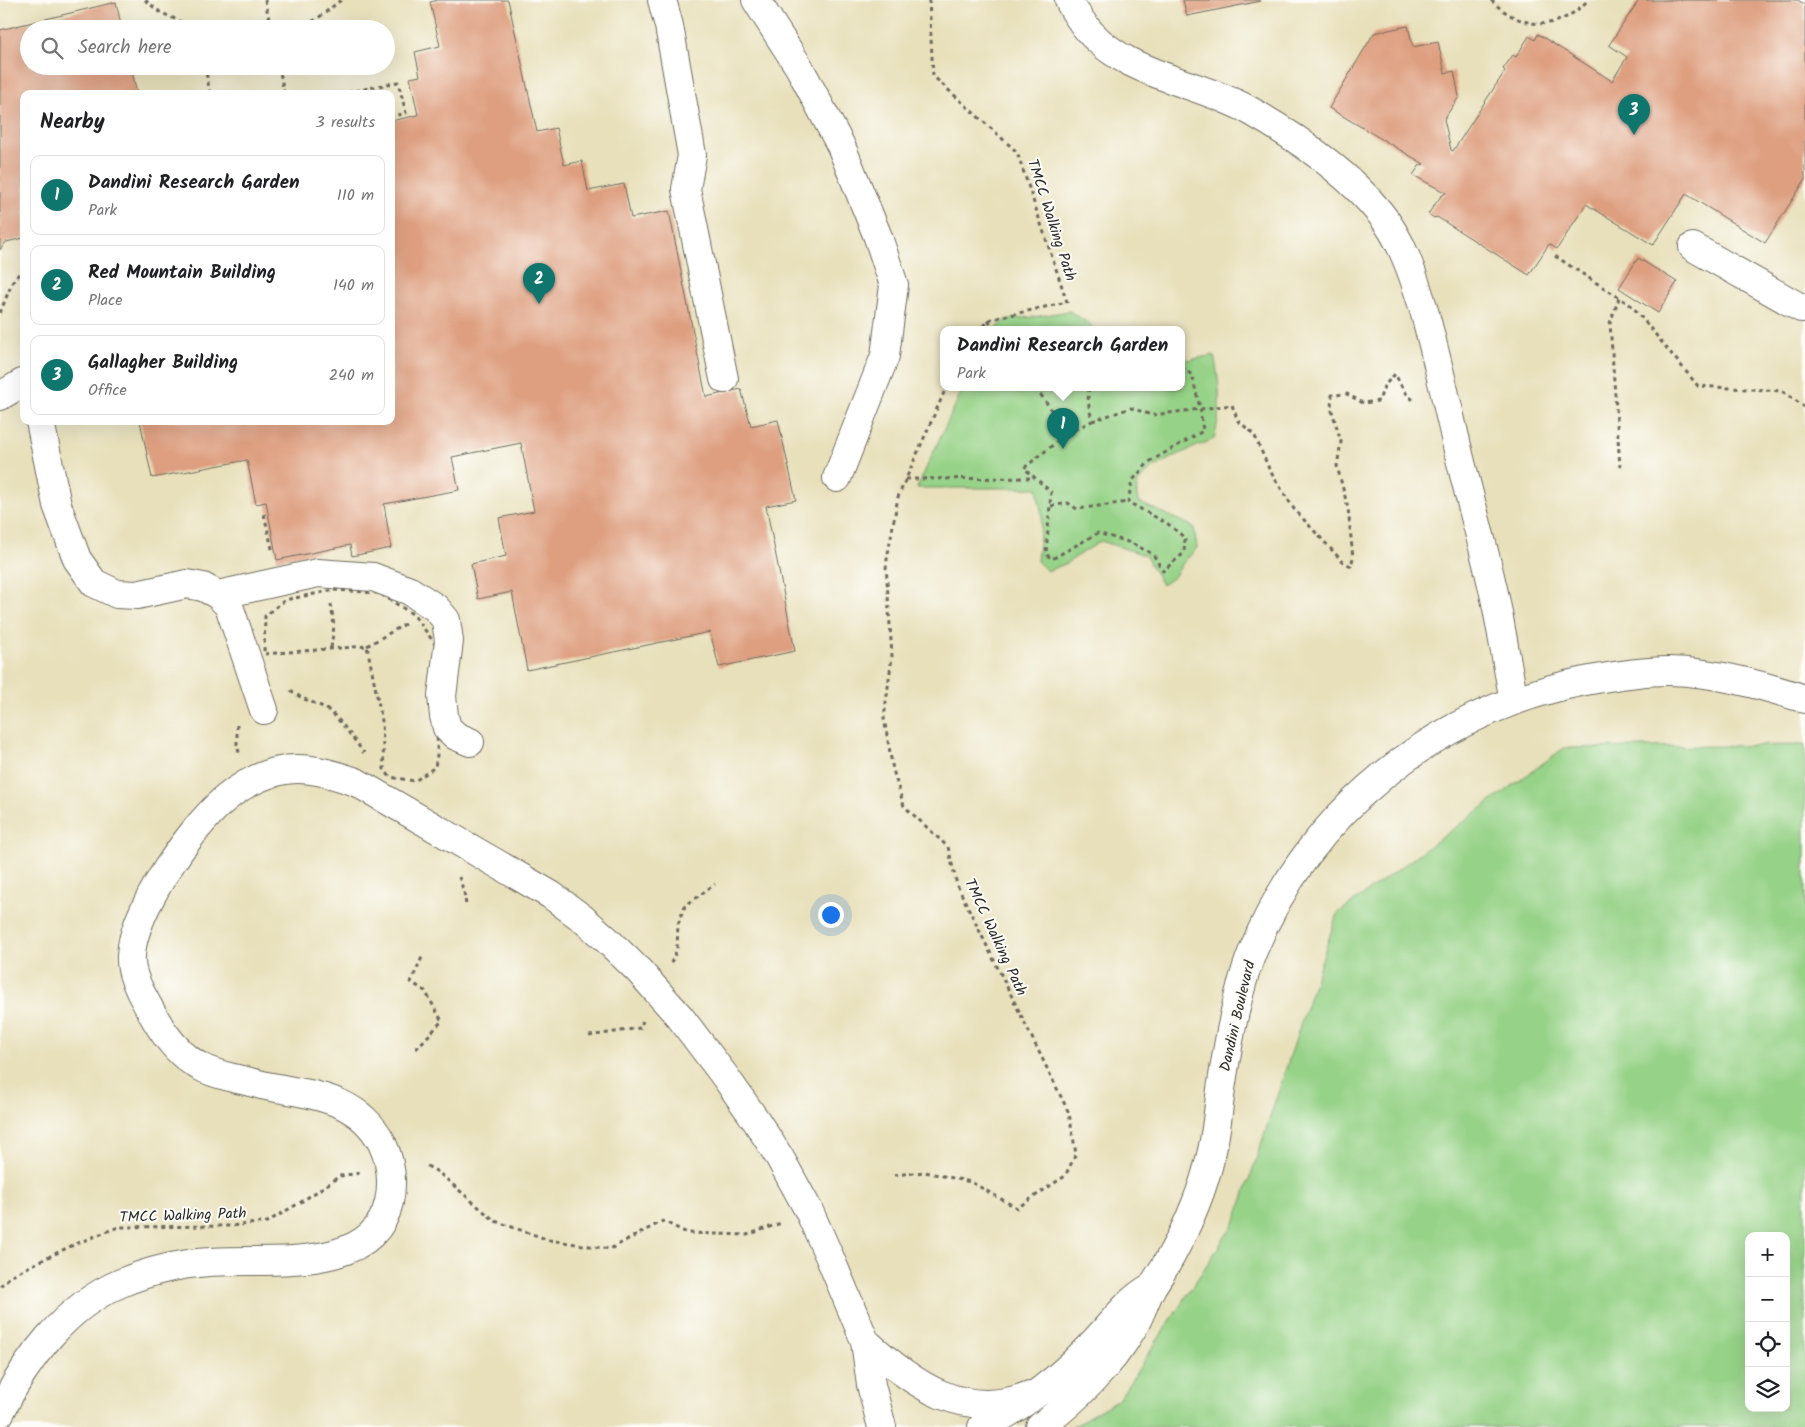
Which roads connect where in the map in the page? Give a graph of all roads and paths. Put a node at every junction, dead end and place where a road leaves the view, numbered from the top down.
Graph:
1 (146, 0) edge
2 (265, 0) edge
3 (341, 0) edge
4 (662, 0) edge
5 (756, 0) edge
6 (929, 0) edge
7 (1069, 0) edge
8 (1491, 0) edge
9 (1588, 0) edge
10 (177, 20) edge
11 (269, 20) edge
12 (315, 20) edge
13 (207, 75) edge
14 (281, 75) edge
15 (209, 90) edge
16 (283, 90) edge
17 (359, 90) edge
18 (395, 116) edge
19 (1693, 247) dead end
20 (1555, 256) dead end
21 (20, 273) edge
22 (1619, 298) junction
23 (1804, 310) edge
24 (0, 313) edge
25 (988, 320) junction
26 (984, 326) edge
27 (992, 326) edge
28 (1185, 370) edge
29 (724, 379) dead end
30 (20, 384) edge
31 (945, 391) edge
32 (1038, 391) edge
33 (1089, 391) edge
34 (0, 396) edge
35 (1805, 407) edge
36 (1200, 408) junction
37 (1449, 413) junction
38 (1092, 421) junction
39 (41, 425) edge
40 (1068, 433) junction
41 (1620, 467) dead end
42 (837, 478) dead end
43 (1036, 478) junction
44 (906, 479) junction
45 (1128, 502) junction
46 (1051, 506) junction
47 (264, 514) dead end
48 (273, 555) dead end
49 (330, 591) junction
50 (218, 595) junction
51 (416, 618) junction
52 (367, 646) junction
53 (331, 648) junction
54 (264, 654) junction
55 (268, 660) dead end
56 (287, 686) dead end
57 (1805, 699) edge
58 (1514, 700) junction
59 (264, 710) dead end
60 (470, 742) dead end
61 (369, 759) dead end
62 (382, 772) dead end
63 (390, 777) junction
64 (457, 869) dead end
65 (466, 905) dead end
66 (422, 955) dead end
67 (416, 1049) dead end
68 (427, 1166) dead end
69 (368, 1172) dead end
70 (894, 1175) dead end
71 (789, 1220) dead end
72 (0, 1286) edge
73 (1152, 1287) junction
74 (865, 1341) junction
75 (1040, 1390) junction
76 (0, 1413) edge
77 (882, 1427) edge
78 (982, 1427) edge
79 (1040, 1427) edge

1 - 10 path
2 - 11 path
3 - 12 path
4 - 29 main road
5 - 42 main road
6 - 25 path, TMCC Walking Path
7 - 37 main road
8 - 9 path
13 - 15 path
14 - 16 path
17 - 18 path
19 - 23 main road
20 - 22 path
21 - 24 path
22 - 35 path
22 - 41 path
25 - 26 path
25 - 27 path
28 - 36 path
30 - 34 main road
31 - 44 path, TMCC Walking Path
32 - 40 path
33 - 38 path
36 - 37 path
36 - 38 path
36 - 45 path
37 - 58 main road
38 - 40 path
39 - 50 main road
40 - 43 path
43 - 44 path
43 - 46 path
44 - 70 path, TMCC Walking Path
45 - 46 path
45 - 46 path
47 - 48 path
49 - 51 path
49 - 53 path
49 - 54 path
50 - 59 main road
50 - 60 main road
51 - 52 path
51 - 63 path
52 - 53 path
52 - 63 path
53 - 54 path
54 - 55 path
56 - 61 path
57 - 58 main road, Dandini Boulevard
58 - 73 main road, Dandini Boulevard
62 - 63 path
64 - 65 path
66 - 67 path
68 - 71 path
69 - 72 path, TMCC Walking Path
73 - 75 main road, Dandini Boulevard
73 - 79 main road, Dandini Boulevard
74 - 75 main road
74 - 76 main road
74 - 77 main road
75 - 78 main road, Dandini Boulevard

